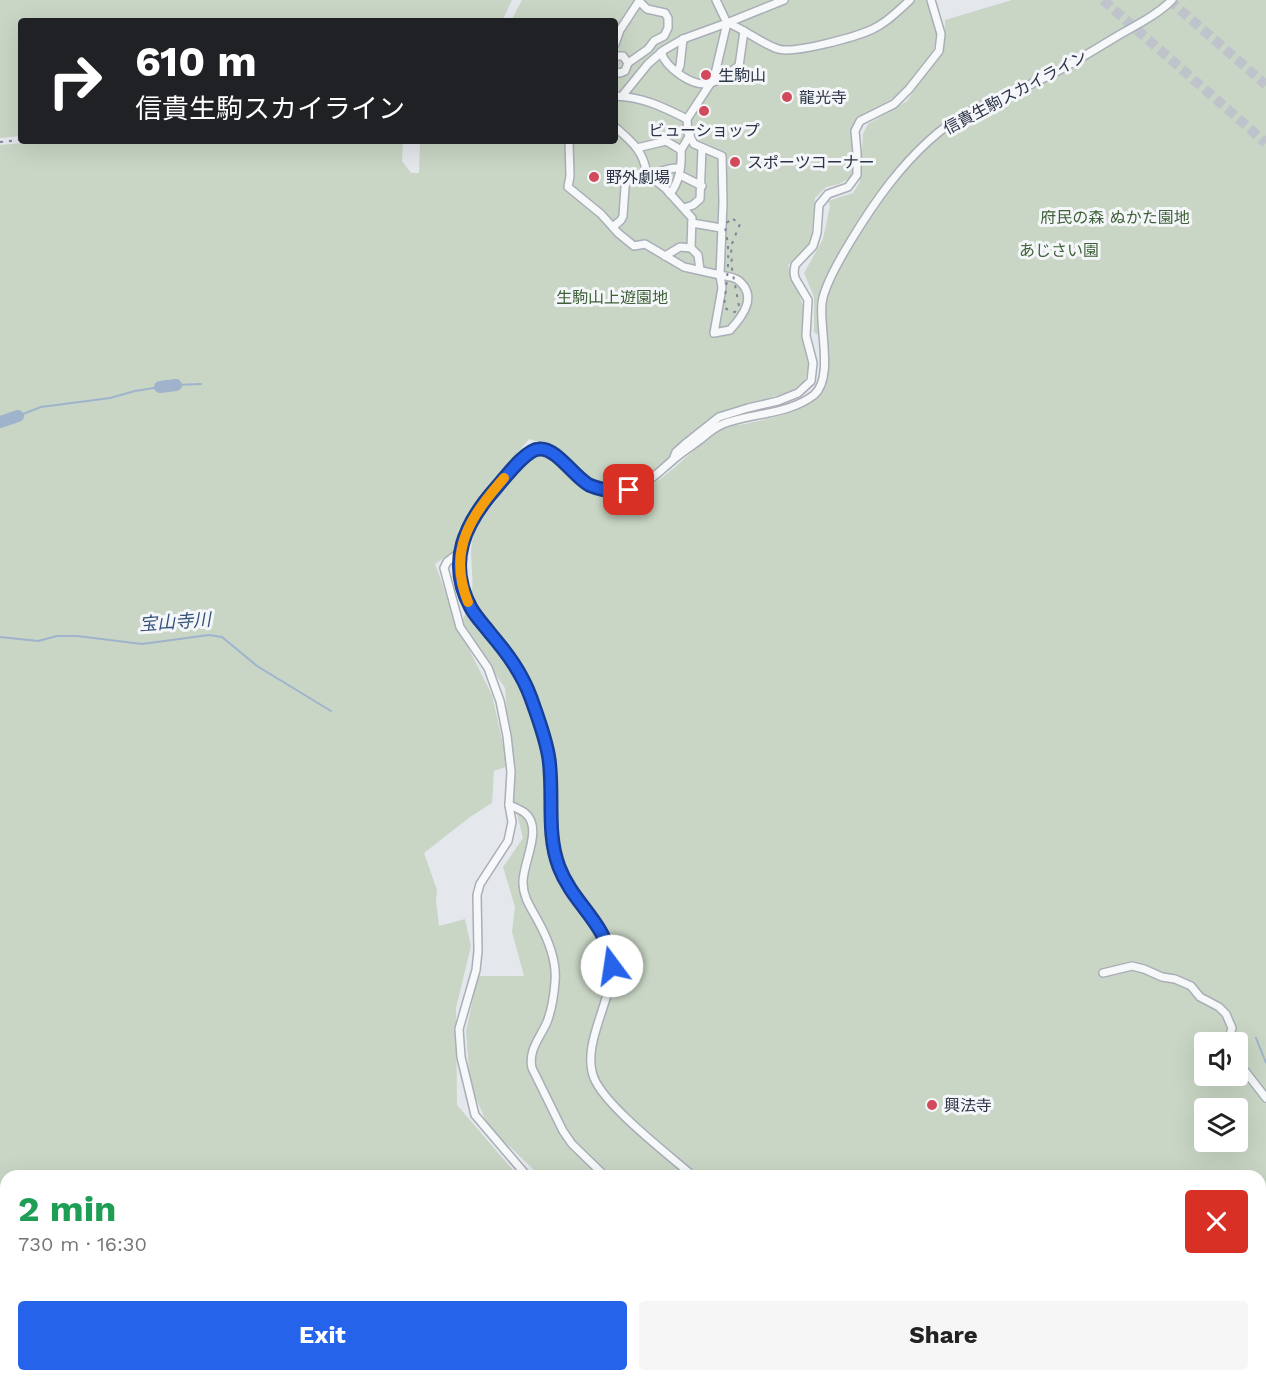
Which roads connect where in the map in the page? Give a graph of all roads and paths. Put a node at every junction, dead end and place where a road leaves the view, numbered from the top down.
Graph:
1 (716, 0) edge
2 (784, 0) edge
3 (910, 0) edge
4 (931, 0) edge
5 (1172, 0) edge
6 (640, 1) edge
7 (727, 23) junction
8 (744, 31) junction
9 (618, 36) edge
10 (683, 39) junction
11 (661, 52) junction
12 (618, 56) edge
13 (628, 63) junction
14 (677, 72) junction
15 (618, 73) edge
16 (710, 84) junction
17 (618, 96) edge
18 (687, 119) junction
19 (618, 129) edge
20 (690, 135) junction
21 (569, 144) edge
22 (637, 148) junction
23 (702, 148) junction
24 (681, 150) junction
25 (679, 171) junction
26 (647, 174) junction
27 (702, 186) junction
28 (670, 194) junction
29 (684, 208) junction
30 (692, 223) junction
31 (613, 227) junction
32 (721, 228) junction
33 (691, 248) junction
34 (665, 256) junction
35 (700, 270) junction
36 (720, 274) junction
37 (674, 459) junction
38 (461, 551) junction
39 (509, 805) junction
40 (1103, 974) dead end
41 (1231, 1032) edge
42 (1248, 1075) edge
43 (1266, 1098) edge
44 (522, 1170) edge
45 (599, 1170) edge
46 (686, 1170) edge

1 - 7 street
2 - 7 street
3 - 8 street
4 - 37 street
5 - 37 street, 信貴生駒スカイライン
6 - 9 street
6 - 13 street
7 - 8 street
7 - 10 street
7 - 16 street
8 - 16 street
10 - 11 street
10 - 14 street
11 - 14 street
11 - 17 street
12 - 13 street
13 - 15 street
14 - 16 street
16 - 18 street
17 - 18 street
18 - 20 street
19 - 22 street
20 - 23 street
20 - 24 street
21 - 31 street
22 - 24 street
22 - 26 street
23 - 27 street
23 - 32 street
24 - 25 street
25 - 26 street
25 - 27 street
25 - 28 street
26 - 28 street
26 - 31 street
27 - 29 street
28 - 29 street
29 - 30 street
30 - 32 street
30 - 33 street
31 - 34 street
32 - 36 street
33 - 34 street
33 - 35 street
34 - 35 street
35 - 36 street
36 - 36 street
37 - 38 street, 信貴生駒スカイライン
38 - 39 street
38 - 46 street, 信貴生駒スカイライン
39 - 44 street
39 - 45 street
40 - 41 street
42 - 43 street

